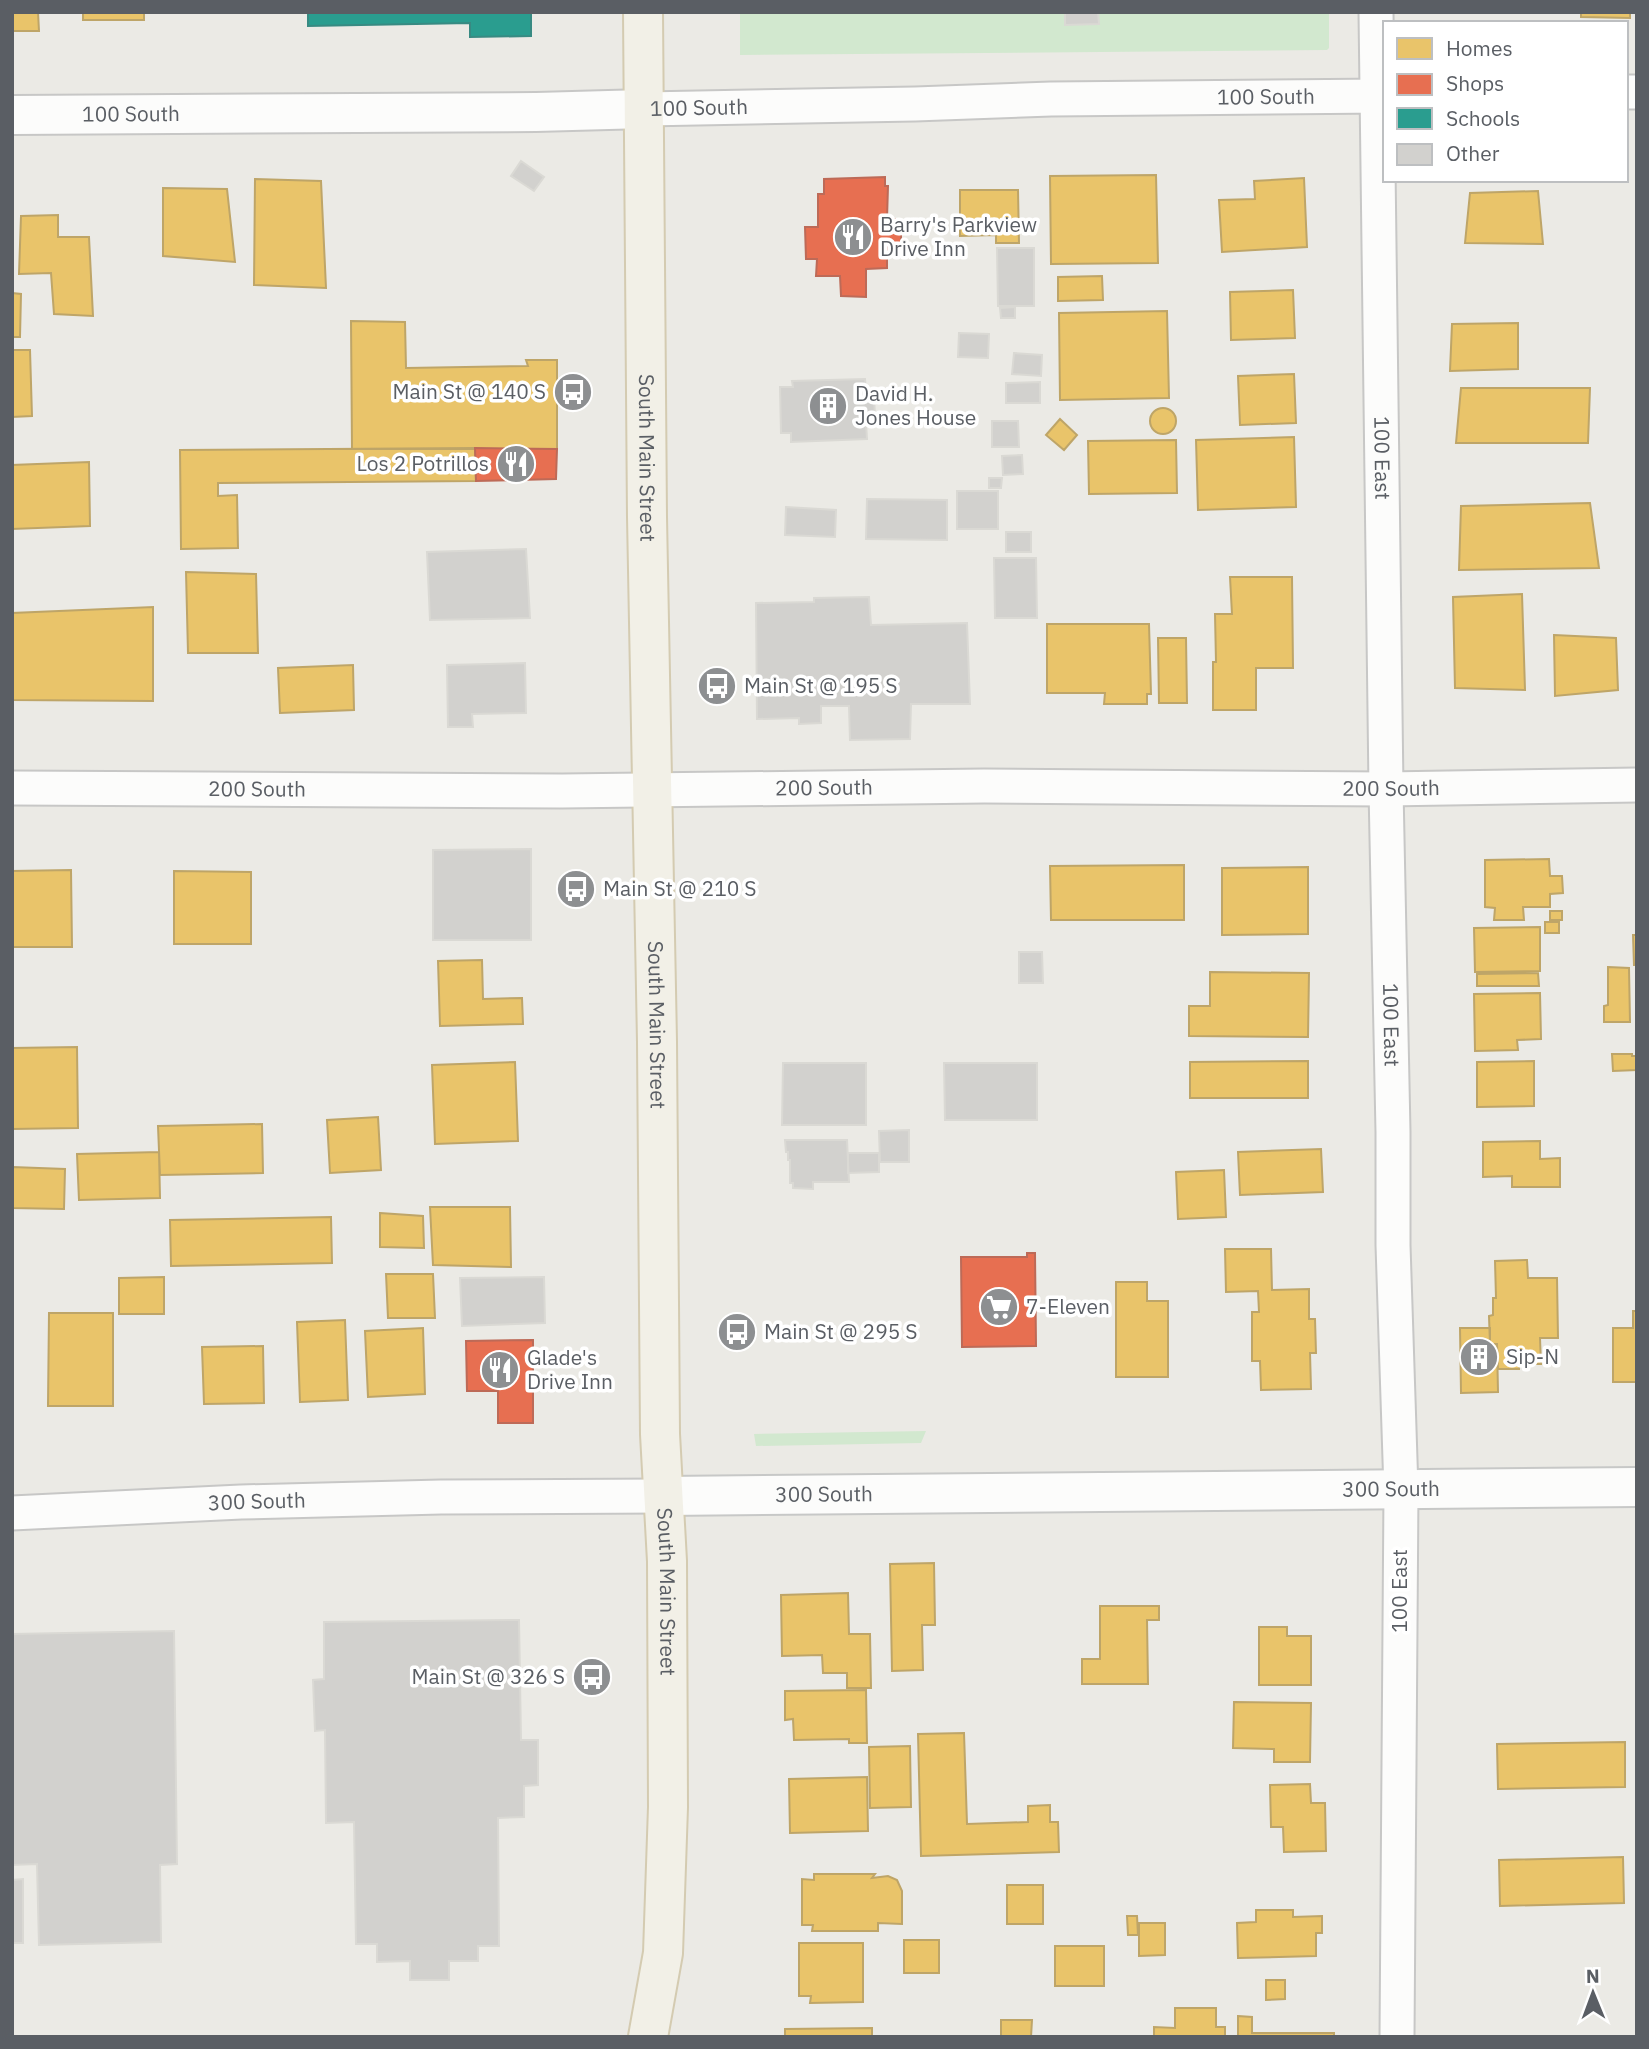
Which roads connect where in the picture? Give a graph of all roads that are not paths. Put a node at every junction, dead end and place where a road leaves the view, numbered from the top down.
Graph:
1 (643, 12) edge
2 (1376, 12) edge
3 (1381, 96) edge
4 (645, 109) junction
5 (12, 115) edge
6 (1637, 785) edge
7 (12, 788) edge
8 (1385, 789) junction
9 (653, 790) junction
10 (1637, 1487) edge
11 (1401, 1490) junction
12 (664, 1496) junction
13 (12, 1513) edge
14 (648, 2037) edge
15 (1397, 2037) edge

1 - 4 main road, South Main Street
2 - 3 street, 100 East
3 - 4 street, 100 South
3 - 8 street, 100 East
4 - 5 main road, 100 South
4 - 9 main road, South Main Street
6 - 8 street, 200 South
7 - 9 street, 200 South
8 - 9 street, 200 South
8 - 11 street, 100 East
9 - 12 main road, South Main Street
10 - 11 main road, 300 South
11 - 12 main road, 300 South
11 - 15 street, 100 East
12 - 13 street, 300 South
12 - 14 main road, South Main Street

